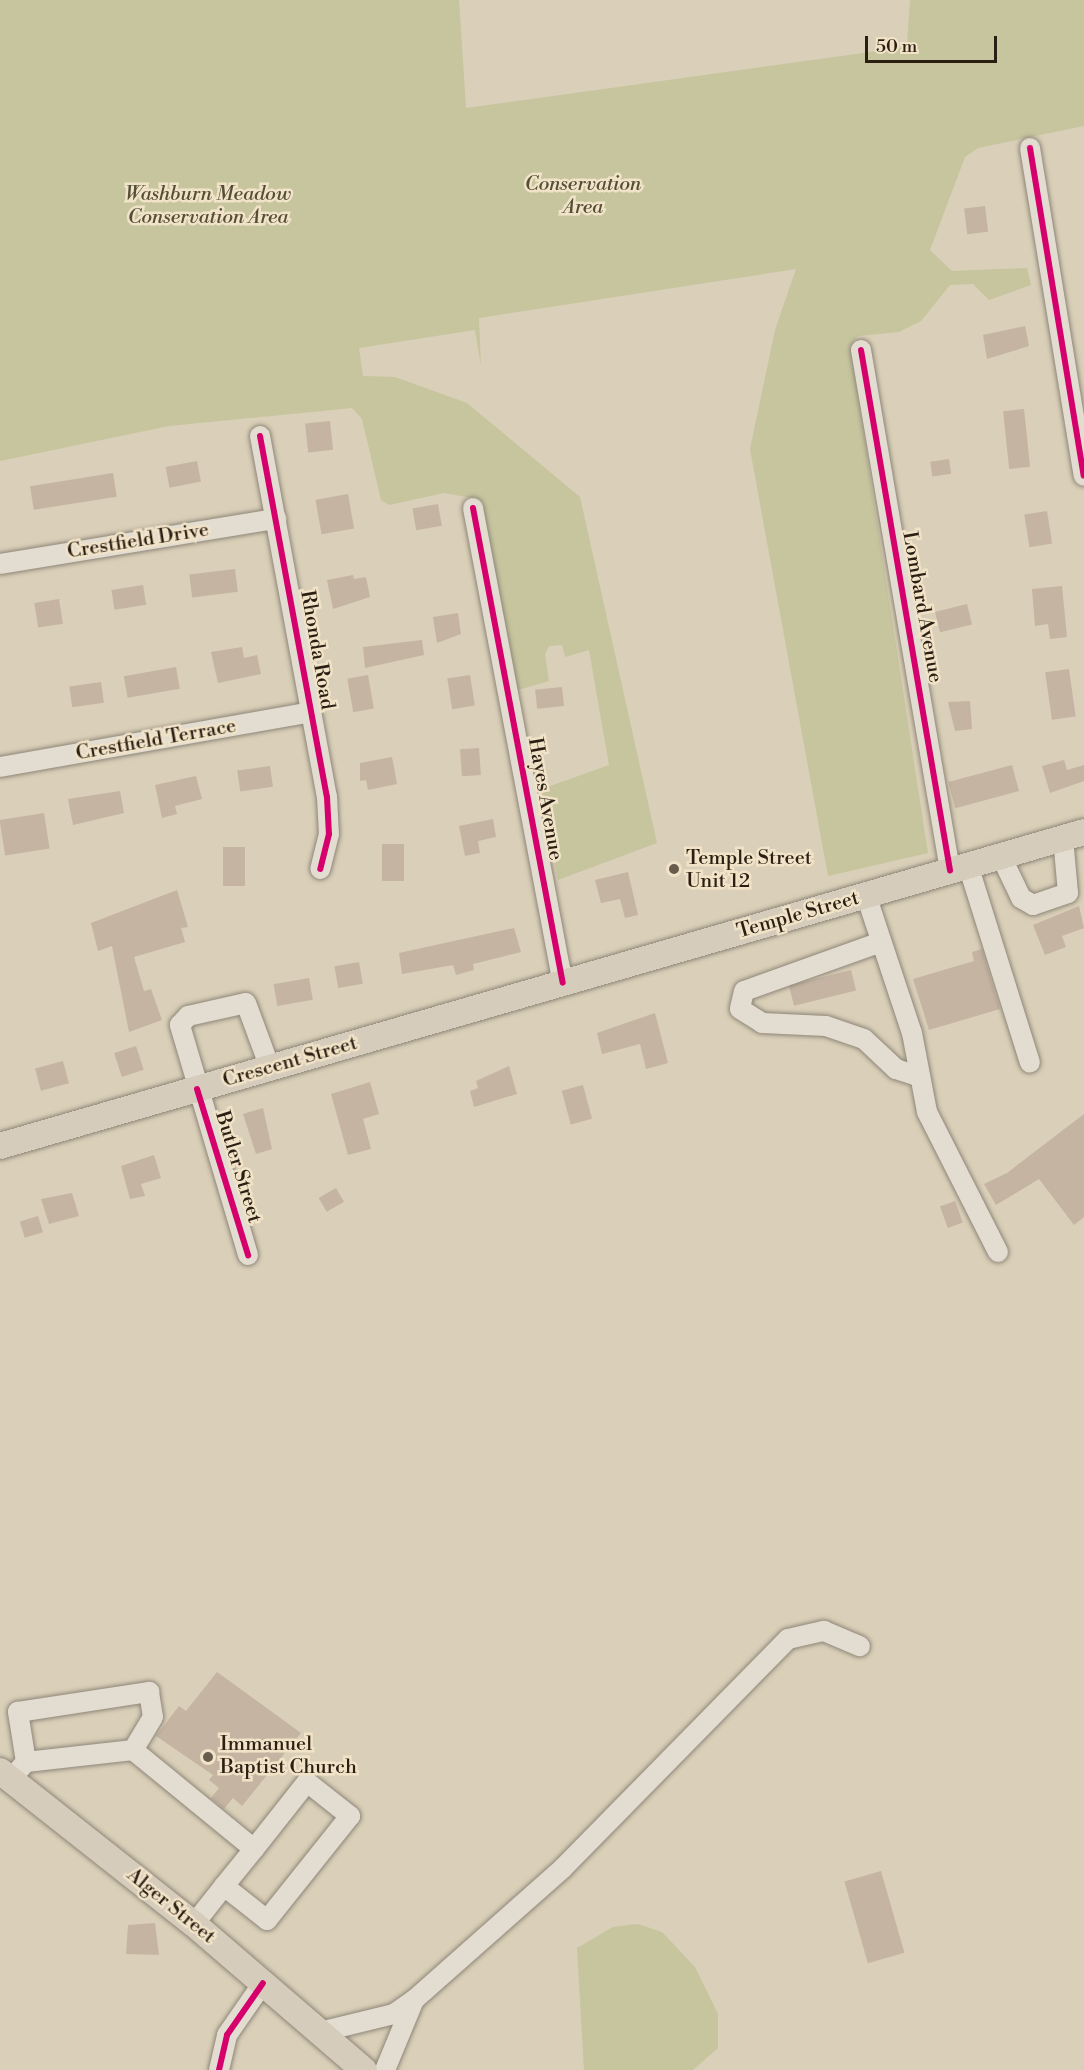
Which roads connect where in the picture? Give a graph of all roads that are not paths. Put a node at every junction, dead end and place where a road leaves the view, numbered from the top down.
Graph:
1 (1030, 148) dead end
2 (861, 350) dead end
3 (260, 436) dead end
4 (1084, 476) edge
5 (473, 508) dead end
6 (276, 519) junction
7 (0, 564) edge
8 (311, 712) junction
9 (0, 767) edge
10 (1074, 835) edge
11 (1001, 856) junction
12 (959, 868) junction
13 (320, 869) dead end
14 (866, 895) junction
15 (881, 942) junction
16 (562, 983) junction
17 (511, 998) joint
18 (1030, 1063) dead end
19 (270, 1068) junction
20 (920, 1077) junction
21 (196, 1089) junction
22 (0, 1146) edge
23 (998, 1252) dead end
24 (248, 1255) dead end
25 (860, 1646) dead end
26 (133, 1750) junction
27 (12, 1770) edge
28 (254, 1849) junction
29 (225, 1886) junction
30 (194, 1924) junction
31 (263, 1983) junction
32 (414, 2000) junction
33 (320, 2032) junction
34 (219, 2070) edge
35 (364, 2070) edge
36 (385, 2070) edge

1 - 4 street
2 - 12 street, Lombard Avenue
3 - 6 street, Rhonda Road
5 - 16 street, Hayes Avenue
6 - 7 street, Crestfield Drive
6 - 8 street, Rhonda Road
8 - 9 street, Crestfield Terrace
8 - 13 street, Rhonda Road
10 - 11 main road, Temple Street
10 - 11 street
11 - 12 main road, Temple Street
12 - 14 main road, Temple Street
12 - 18 street, Lombard Avenue
14 - 15 street
14 - 16 main road, Temple Street
15 - 20 street
15 - 20 street
16 - 17 main road, Temple Street
17 - 19 main road, Crescent Street
19 - 21 main road, Crescent Street
19 - 21 street, Butler Street
20 - 23 street
21 - 22 main road, Crescent Street
21 - 24 street, Butler Street
25 - 32 street
26 - 27 street
26 - 27 street
26 - 28 street
27 - 30 main road, Alger Street
28 - 29 street
28 - 29 street
29 - 30 street
30 - 31 main road, Alger Street
31 - 33 main road, Alger Street
31 - 34 street
32 - 33 street
32 - 36 street
33 - 35 main road, Alger Street

